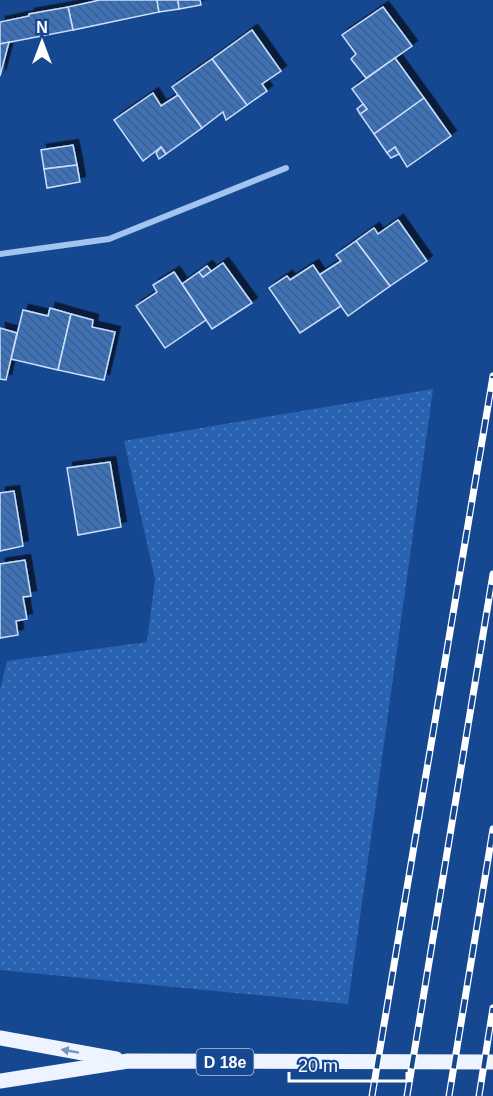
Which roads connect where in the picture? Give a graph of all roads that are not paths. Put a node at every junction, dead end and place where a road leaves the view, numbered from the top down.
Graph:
1 (286, 168) dead end
2 (0, 254) edge
3 (0, 1038) edge
4 (128, 1061) junction
5 (493, 1062) edge
6 (0, 1081) edge

1 - 2 street
4 -> 3 main road, D 18e
4 - 5 main road, D 18e
4 - 6 main road, D 18e

